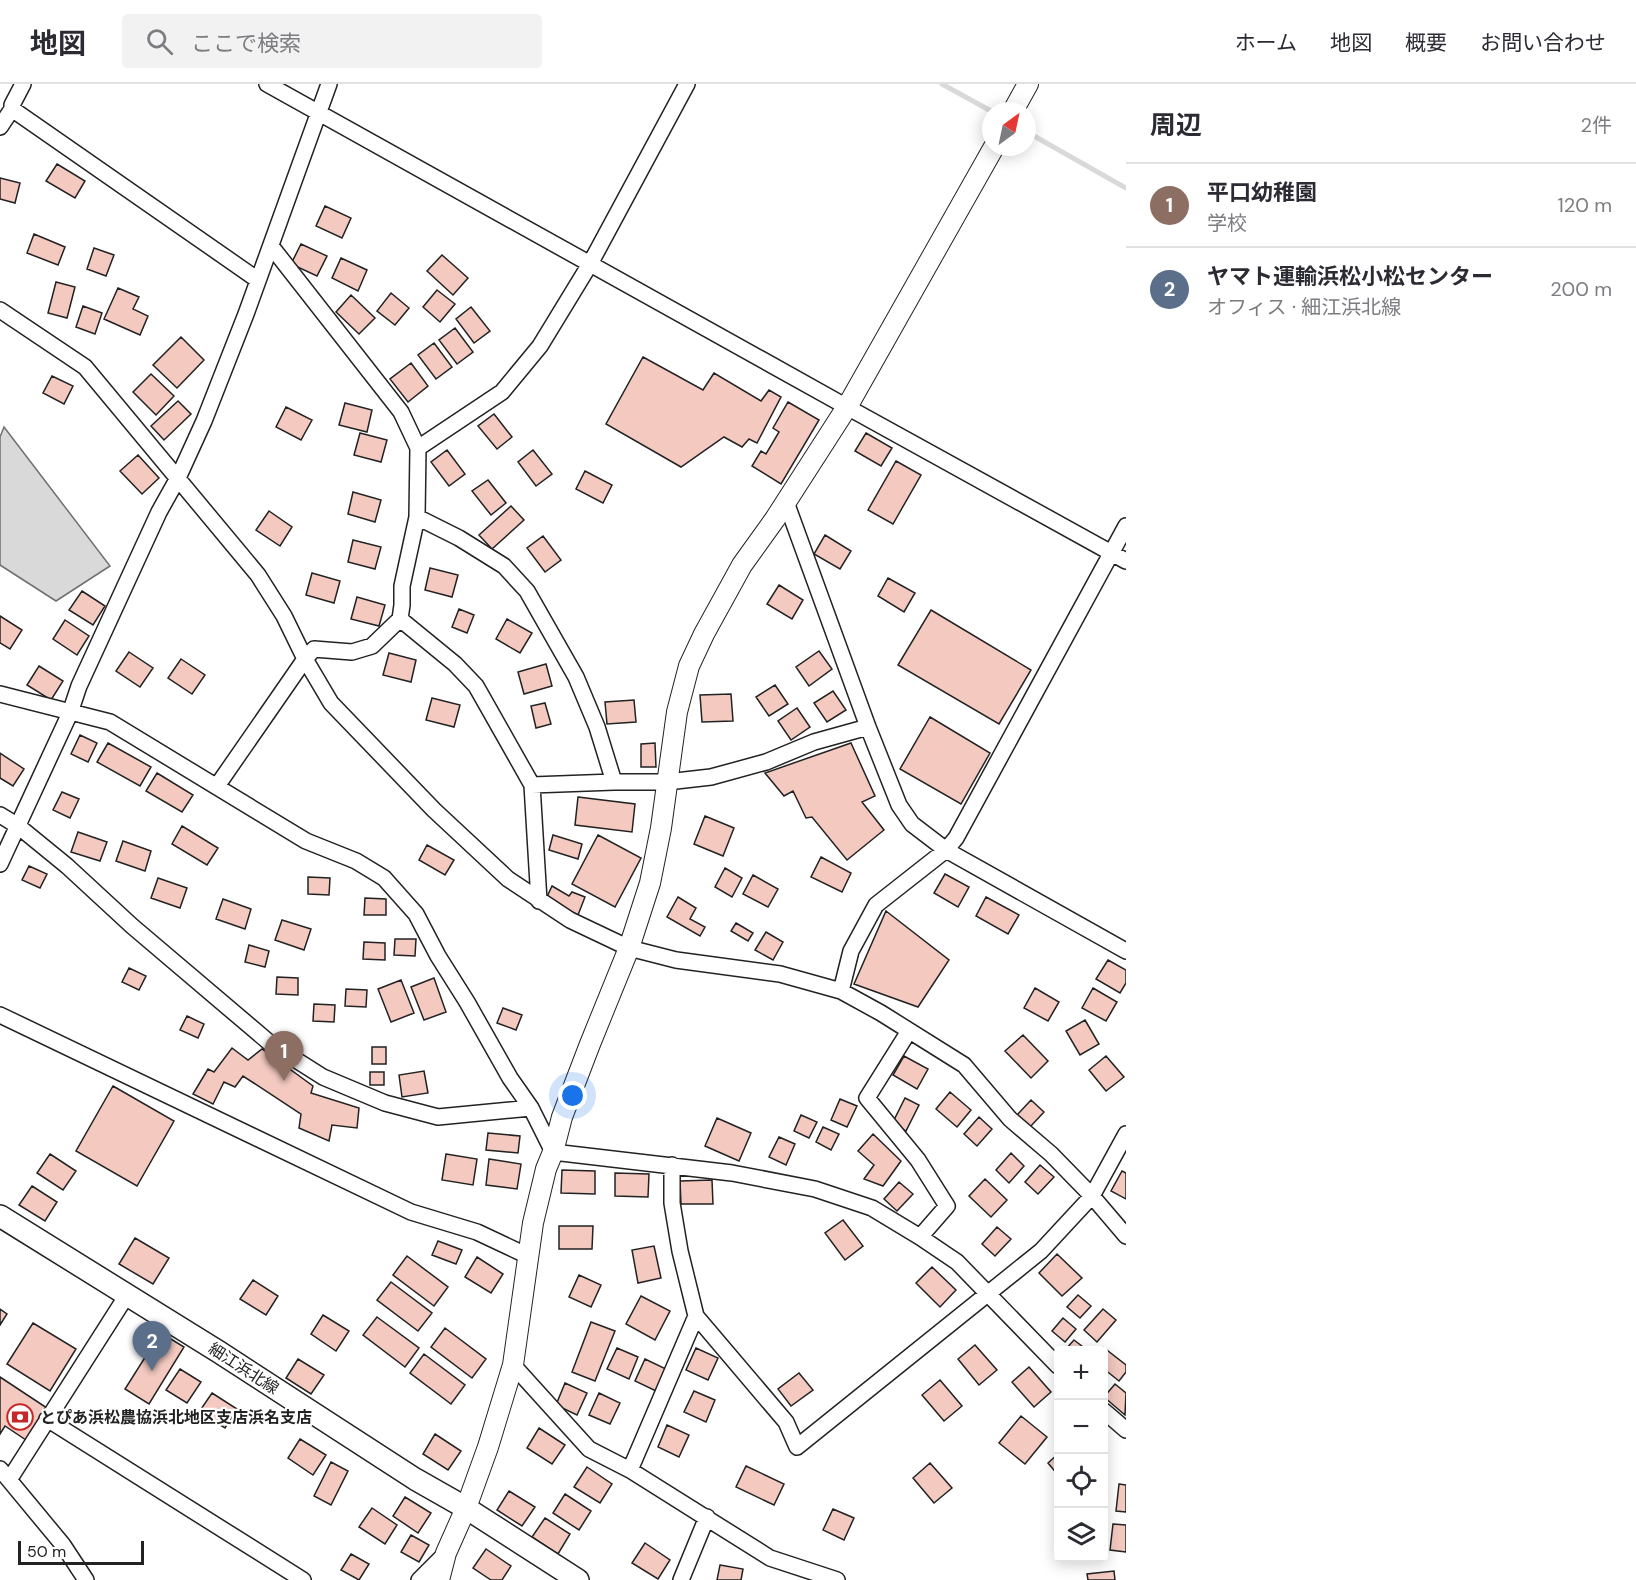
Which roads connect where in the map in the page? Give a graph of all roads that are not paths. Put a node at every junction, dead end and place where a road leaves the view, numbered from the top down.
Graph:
1 (23, 84) edge
2 (267, 84) edge
3 (329, 84) edge
4 (687, 84) edge
5 (1028, 84) edge
6 (1018, 102) edge
7 (12, 109) junction
8 (319, 112) junction
9 (0, 127) edge
10 (989, 156) edge
11 (271, 246) junction
12 (590, 264) junction
13 (258, 280) junction
14 (0, 310) edge
15 (847, 407) junction
16 (418, 448) junction
17 (178, 478) junction
18 (786, 502) junction
19 (417, 518) junction
20 (1126, 526) edge
21 (1111, 552) junction
22 (1126, 561) edge
23 (400, 618) junction
24 (305, 659) junction
25 (0, 694) edge
26 (70, 713) junction
27 (868, 727) junction
28 (614, 782) junction
29 (667, 782) junction
30 (532, 785) junction
31 (217, 786) junction
32 (0, 815) edge
33 (18, 826) junction
34 (946, 850) junction
35 (0, 864) edge
36 (539, 901) junction
37 (629, 948) junction
38 (1126, 951) edge
39 (841, 991) junction
40 (0, 1014) edge
41 (909, 1031) junction
42 (531, 1108) junction
43 (1126, 1134) edge
44 (553, 1152) junction
45 (672, 1165) junction
46 (1092, 1196) junction
47 (0, 1216) edge
48 (1125, 1233) edge
49 (920, 1237) junction
50 (528, 1256) junction
51 (988, 1293) junction
52 (127, 1295) junction
53 (696, 1316) junction
54 (1054, 1361) edge
55 (513, 1365) junction
56 (1108, 1414) edge
57 (48, 1419) junction
58 (1126, 1430) edge
59 (630, 1470) junction
60 (4, 1475) edge
61 (466, 1508) junction
62 (707, 1517) junction
63 (446, 1553) junction
64 (86, 1580) edge
65 (303, 1580) edge
66 (419, 1580) edge
67 (439, 1580) edge
68 (578, 1580) edge
69 (681, 1580) edge
70 (837, 1580) edge

1 - 7 street
2 - 8 street
3 - 8 street
4 - 12 street
5 - 6 street
7 - 9 street
7 - 13 street
8 - 11 street
8 - 12 street
10 - 15 street
11 - 13 street
11 - 16 street
12 - 15 street
12 - 16 street
13 - 17 street
14 - 17 street
15 - 18 street
15 - 21 street
16 - 19 street
17 - 24 street
17 - 26 street
18 - 27 street
18 - 29 street
19 - 23 street
19 - 28 street
20 - 21 street
21 - 22 street
21 - 34 street
23 - 24 street
23 - 30 street
24 - 31 street
24 - 36 street
25 - 26 street
26 - 31 street
26 - 33 street
27 - 29 street
27 - 34 street
28 - 29 street
28 - 30 street
29 - 37 street
30 - 36 street
31 - 42 street
32 - 33 street
33 - 35 street
33 - 42 street
34 - 38 street
34 - 39 street
36 - 37 street
37 - 39 street
37 - 44 street
39 - 41 street
40 - 50 street
41 - 46 street
41 - 49 street
42 - 44 street
43 - 46 street
44 - 45 street
44 - 50 street
45 - 49 street
45 - 53 street
46 - 48 street
46 - 51 street
47 - 52 main road, 細江浜北線
49 - 51 street
50 - 55 street
51 - 53 street
51 - 54 street
52 - 57 street
52 - 61 main road, 細江浜北線
53 - 59 street
55 - 59 street
55 - 61 street
56 - 58 street
57 - 60 street
57 - 65 street
59 - 62 street
60 - 64 street
61 - 63 street
61 - 68 main road, 細江浜北線
62 - 69 street
62 - 70 street
63 - 66 street
63 - 67 street

